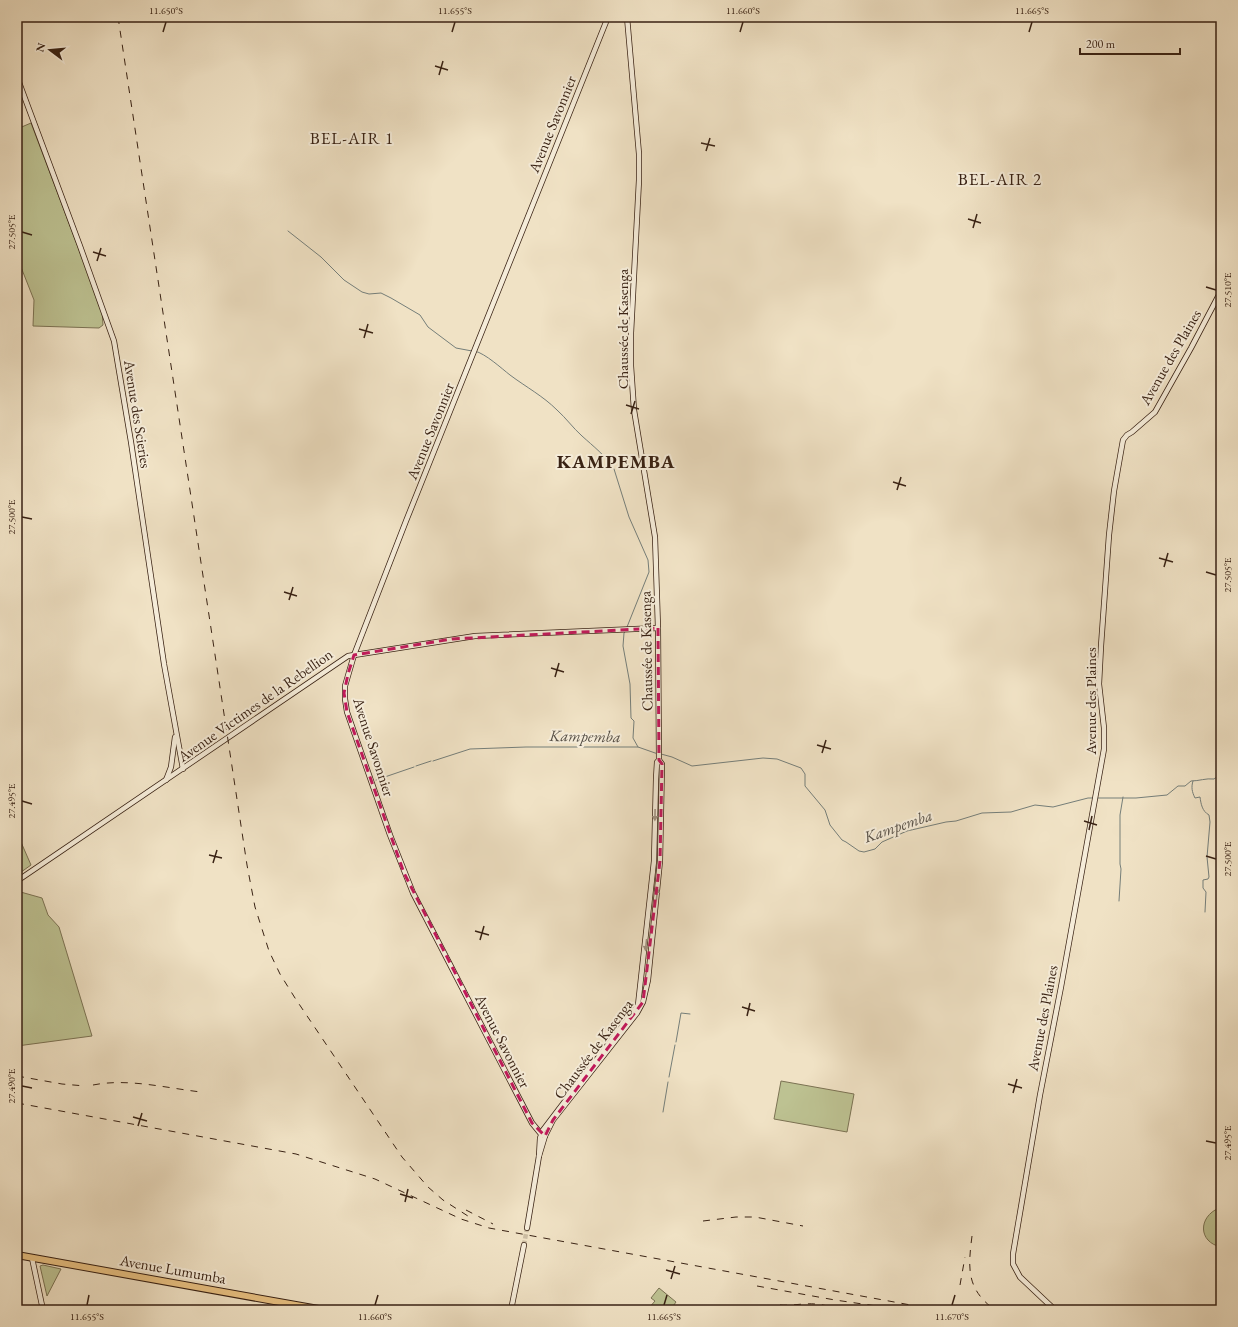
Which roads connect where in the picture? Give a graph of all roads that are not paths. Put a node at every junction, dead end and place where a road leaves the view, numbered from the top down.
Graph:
1 (608, 17) edge
2 (627, 17) edge
3 (17, 77) edge
4 (1221, 291) edge
5 (658, 628) junction
6 (354, 654) junction
7 (175, 729) junction
8 (659, 759) junction
9 (183, 769) junction
10 (166, 781) junction
11 (654, 861) junction
12 (660, 861) junction
13 (17, 881) edge
14 (543, 1135) junction
15 (527, 1228) tunnel mouth
16 (524, 1245) tunnel mouth
17 (17, 1255) edge
18 (32, 1258) junction
19 (511, 1309) edge
20 (43, 1310) edge
21 (324, 1310) edge
22 (1055, 1310) edge

1 - 6 street, Avenue Savonnier
2 - 5 street, Chaussée de Kasenga
3 - 7 street, Avenue des Scieries
4 - 22 street, Avenue des Plaines
5 - 6 street, Avenue Victimes de la Rebellion
5 - 8 street, Chaussée de Kasenga
6 - 9 street, Avenue Victimes de la Rebellion
6 - 14 street, Avenue Savonnier
7 - 9 street, Avenue des Scieries
7 - 10 street
8 -> 11 street, Chaussée de Kasenga
8 - 12 street, Chaussée de Kasenga
9 - 10 street, Avenue Victimes de la Rebellion
10 - 13 street, Avenue Victimes de la Rebellion
11 - 12 street
11 -> 14 street, Chaussée de Kasenga
14 -> 12 street, Chaussée de Kasenga
14 - 15 street, Chaussée de Kasenga
16 - 19 street
17 - 18 highway, Avenue Lumumba
18 - 20 street
18 - 21 highway, Avenue Lumumba

